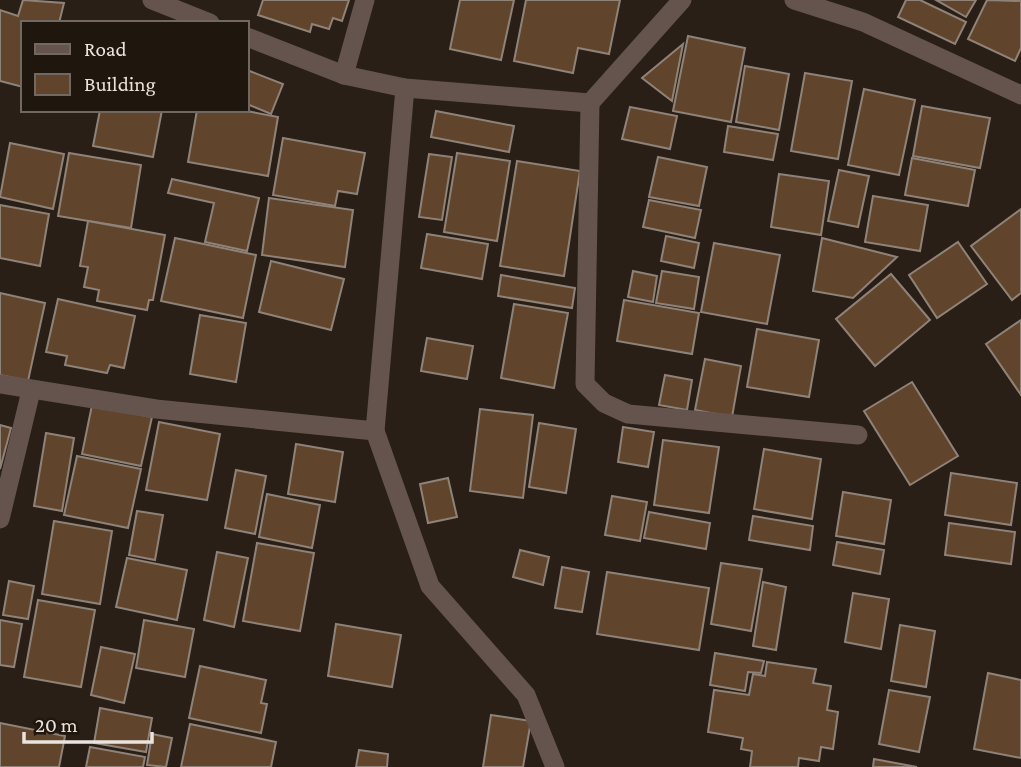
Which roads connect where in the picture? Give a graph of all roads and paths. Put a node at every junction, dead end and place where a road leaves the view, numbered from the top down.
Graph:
1 (152, 0) edge
2 (365, 0) edge
3 (681, 0) edge
4 (794, 0) edge
5 (205, 21) edge
6 (248, 37) edge
7 (345, 75) junction
8 (405, 88) junction
9 (1021, 95) edge
10 (590, 103) junction
11 (0, 384) edge
12 (31, 391) junction
13 (375, 431) junction
14 (858, 435) dead end
15 (0, 519) edge
16 (555, 767) edge

1 - 5 street
2 - 7 street
3 - 10 street
4 - 9 street
6 - 7 street
7 - 8 street
8 - 10 street
8 - 13 street
10 - 14 street
11 - 12 street
12 - 13 street
12 - 15 street
13 - 16 street

